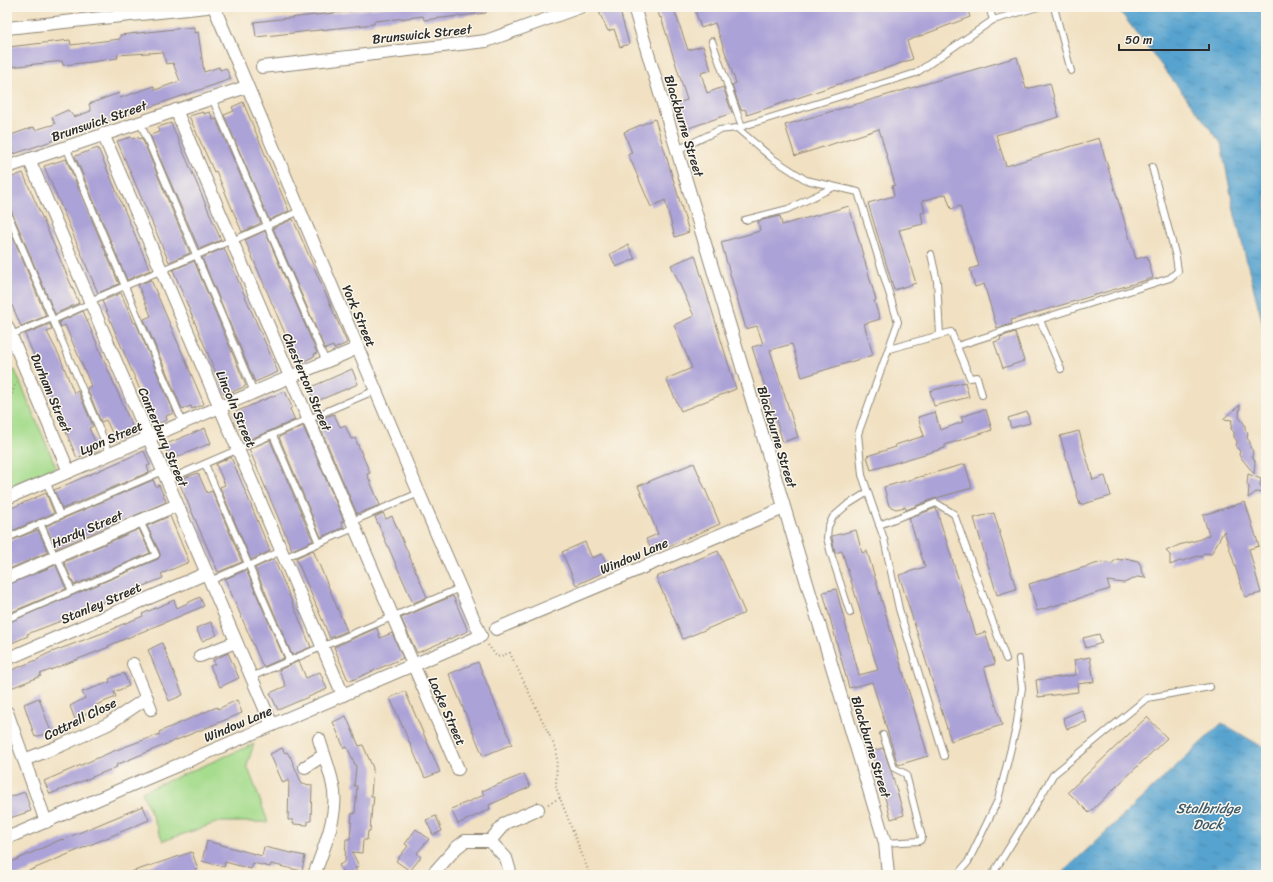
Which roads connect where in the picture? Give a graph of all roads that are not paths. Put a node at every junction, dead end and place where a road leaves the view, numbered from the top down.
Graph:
1 (207, 7) edge
2 (214, 7) edge
3 (580, 7) edge
4 (634, 7) edge
5 (989, 7) edge
6 (1038, 7) edge
7 (1054, 7) edge
8 (993, 20) junction
9 (7, 28) edge
10 (712, 41) dead end
11 (262, 67) dead end
12 (1070, 71) dead end
13 (246, 87) junction
14 (212, 98) junction
15 (176, 110) junction
16 (140, 122) junction
17 (739, 128) junction
18 (104, 134) junction
19 (66, 147) junction
20 (677, 150) junction
21 (29, 160) junction
22 (7, 167) edge
23 (1152, 167) dead end
24 (834, 187) junction
25 (300, 211) junction
26 (7, 212) edge
27 (745, 220) dead end
28 (267, 225) junction
29 (232, 240) junction
30 (931, 254) dead end
31 (196, 255) junction
32 (161, 270) junction
33 (125, 286) junction
34 (90, 302) junction
35 (52, 319) junction
36 (1040, 320) junction
37 (9, 330) edge
38 (940, 335) junction
39 (957, 346) junction
40 (358, 348) junction
41 (889, 349) junction
42 (326, 362) junction
43 (1061, 369) dead end
44 (290, 377) junction
45 (376, 390) junction
46 (254, 392) junction
47 (982, 395) dead end
48 (219, 407) junction
49 (308, 419) junction
50 (183, 423) junction
51 (273, 434) junction
52 (148, 438) junction
53 (238, 450) junction
54 (110, 454) junction
55 (205, 464) junction
56 (69, 472) junction
57 (165, 476) junction
58 (46, 481) junction
59 (868, 492) junction
60 (419, 493) junction
61 (7, 498) edge
62 (177, 505) junction
63 (784, 508) junction
64 (60, 515) junction
65 (140, 521) junction
66 (40, 523) junction
67 (352, 525) junction
68 (879, 525) junction
69 (7, 538) edge
70 (319, 543) junction
71 (283, 554) junction
72 (56, 557) junction
73 (249, 565) junction
74 (208, 577) junction
75 (7, 578) edge
76 (460, 588) junction
77 (72, 591) junction
78 (850, 613) dead end
79 (391, 617) junction
80 (7, 619) edge
81 (496, 629) dead end
82 (481, 636) joint
83 (236, 642) junction
84 (322, 646) junction
85 (200, 656) dead end
86 (7, 659) edge
87 (1006, 659) dead end
88 (1020, 659) dead end
89 (290, 661) junction
90 (133, 664) dead end
91 (412, 664) junction
92 (251, 677) junction
93 (1210, 687) dead end
94 (343, 695) junction
95 (7, 712) edge
96 (272, 725) junction
97 (11, 734) edge
98 (883, 735) dead end
99 (319, 739) dead end
100 (324, 755) junction
101 (944, 756) dead end
102 (24, 760) junction
103 (305, 767) dead end
104 (458, 770) dead end
105 (538, 809) road end
106 (46, 822) junction
107 (7, 838) edge
108 (490, 841) junction
109 (886, 843) junction
110 (314, 875) edge
111 (432, 875) edge
112 (511, 875) edge
113 (888, 875) edge
114 (957, 875) edge
115 (992, 875) edge

1 - 9 street
2 - 13 street, York Street
3 - 11 street, Brunswick Street
4 - 20 street, Blackburne Street
5 - 8 lane
6 - 8 lane
7 - 12 lane
8 - 17 lane
10 - 17 lane
13 - 14 street, Brunswick Street
13 - 25 street, York Street
14 - 15 street, Brunswick Street
14 - 28 lane
15 - 16 street, Brunswick Street
15 - 29 street, Chesterton Street
16 - 18 street, Brunswick Street
16 - 31 lane
17 - 20 lane
17 - 24 lane
18 - 19 street, Brunswick Street
18 - 32 street, Lincoln Street
19 - 21 street, Brunswick Street
19 - 33 lane
20 - 63 street, Blackburne Street
21 - 22 street, Brunswick Street
21 - 34 street, Canterbury Street
23 - 36 lane
24 - 27 lane
24 - 41 lane
25 - 28 lane
25 - 40 street, York Street
26 - 35 lane
28 - 29 lane
28 - 42 lane
29 - 31 lane
29 - 44 street, Chesterton Street
30 - 38 lane
31 - 32 lane
31 - 46 lane
32 - 33 lane
32 - 48 street, Lincoln Street
33 - 34 lane
33 - 50 lane
34 - 35 lane
34 - 52 street, Canterbury Street
35 - 37 lane
35 - 54 lane
36 - 39 lane
36 - 43 lane
37 - 56 street, Durham Street
38 - 39 lane
38 - 41 lane
39 - 47 lane
40 - 42 street, Lyon Street
40 - 45 street, York Street
41 - 59 lane
42 - 44 street, Lyon Street
44 - 46 street, Lyon Street
44 - 49 street, Chesterton Street
45 - 49 lane
45 - 60 street, York Street
46 - 48 street, Lyon Street
48 - 50 street, Lyon Street
48 - 53 street, Lincoln Street
49 - 51 lane
49 - 67 street, Chesterton Street
50 - 52 street, Lyon Street
51 - 53 lane
51 - 70 lane
52 - 54 street, Lyon Street
52 - 57 street, Canterbury Street
53 - 55 lane
53 - 71 street, Lincoln Street
54 - 56 street, Lyon Street
55 - 57 lane
55 - 73 lane
56 - 58 street, Lyon Street
57 - 62 street, Canterbury Street
57 - 64 lane
58 - 61 street, Lyon Street
58 - 64 lane
59 - 68 lane
59 - 78 lane
60 - 67 lane
60 - 76 street, York Street
62 - 65 street, Hardy Street
62 - 74 street, Canterbury Street
63 - 81 street, Window Lane
63 - 109 street, Blackburne Street
64 - 66 lane
65 - 72 street, Hardy Street
65 - 77 lane
66 - 69 lane
66 - 72 lane
67 - 70 lane
67 - 79 street, Chesterton Street
68 - 87 lane
68 - 101 lane
70 - 71 lane
71 - 73 lane
71 - 84 street, Lincoln Street
72 - 75 street, Hardy Street
72 - 77 lane
73 - 74 lane
73 - 89 lane
74 - 83 street, Canterbury Street
74 - 86 street, Stanley Street
76 - 79 lane
76 - 82 street, York Street
77 - 80 lane
79 - 84 lane
79 - 91 street, Chesterton Street
82 - 91 street, Window Lane
83 - 85 street
83 - 92 street, Canterbury Street
84 - 89 lane
84 - 94 street, Lincoln Street
88 - 114 lane
89 - 92 lane
90 - 102 street, Cottrell Close
91 - 94 street, Window Lane
91 - 104 street, Locke Street
92 - 96 street, Canterbury Street
93 - 115 lane
94 - 96 street, Window Lane
95 - 97 street
96 - 106 street, Window Lane
97 - 102 street
98 - 109 lane
99 - 100 street
100 - 103 street
100 - 110 street
102 - 106 street
105 - 108 street
106 - 107 street, Window Lane
108 - 111 street
108 - 112 street
109 - 113 street, Blackburne Street

